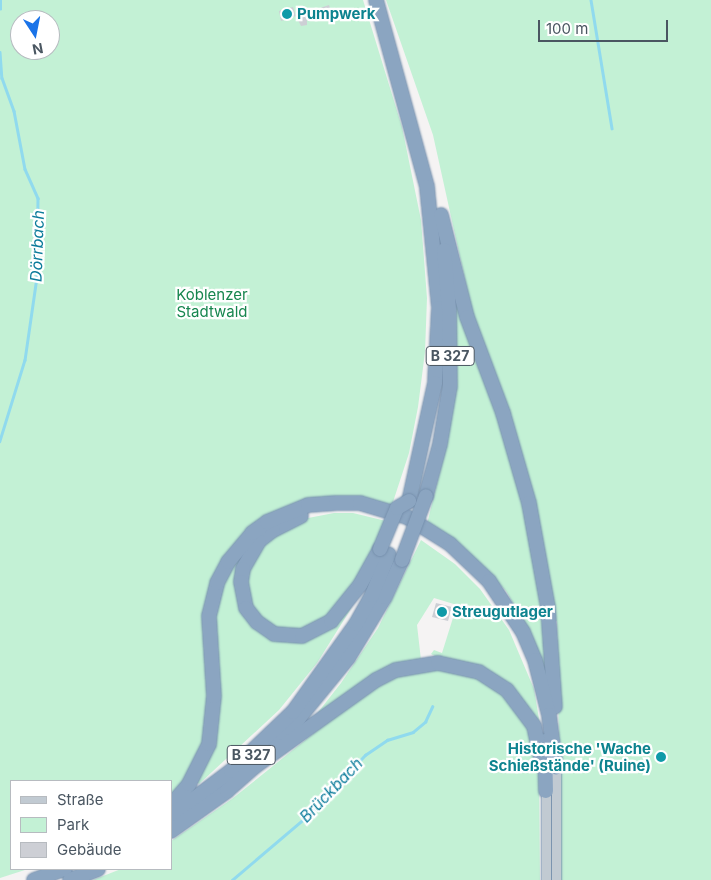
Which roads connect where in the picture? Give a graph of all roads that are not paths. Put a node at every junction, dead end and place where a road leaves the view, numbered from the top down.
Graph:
1 (377, 0) edge
2 (441, 215) junction
3 (384, 551) junction
4 (254, 767) junction
5 (556, 768) junction
6 (546, 790) junction
7 (172, 804) edge
8 (172, 815) edge
9 (172, 830) edge
10 (62, 870) edge
11 (95, 870) edge
12 (34, 880) edge
13 (70, 880) edge
14 (546, 880) edge
15 (556, 880) edge

1 - 2 highway, B 327
1 - 3 highway, B 327
2 - 4 highway, B 327, bridge
2 - 5 highway
3 - 6 highway
3 - 8 highway, B 327
4 - 6 highway
4 - 9 highway, B 327
5 - 7 highway
5 - 15 street
6 - 14 street
10 - 12 highway
11 - 13 highway

